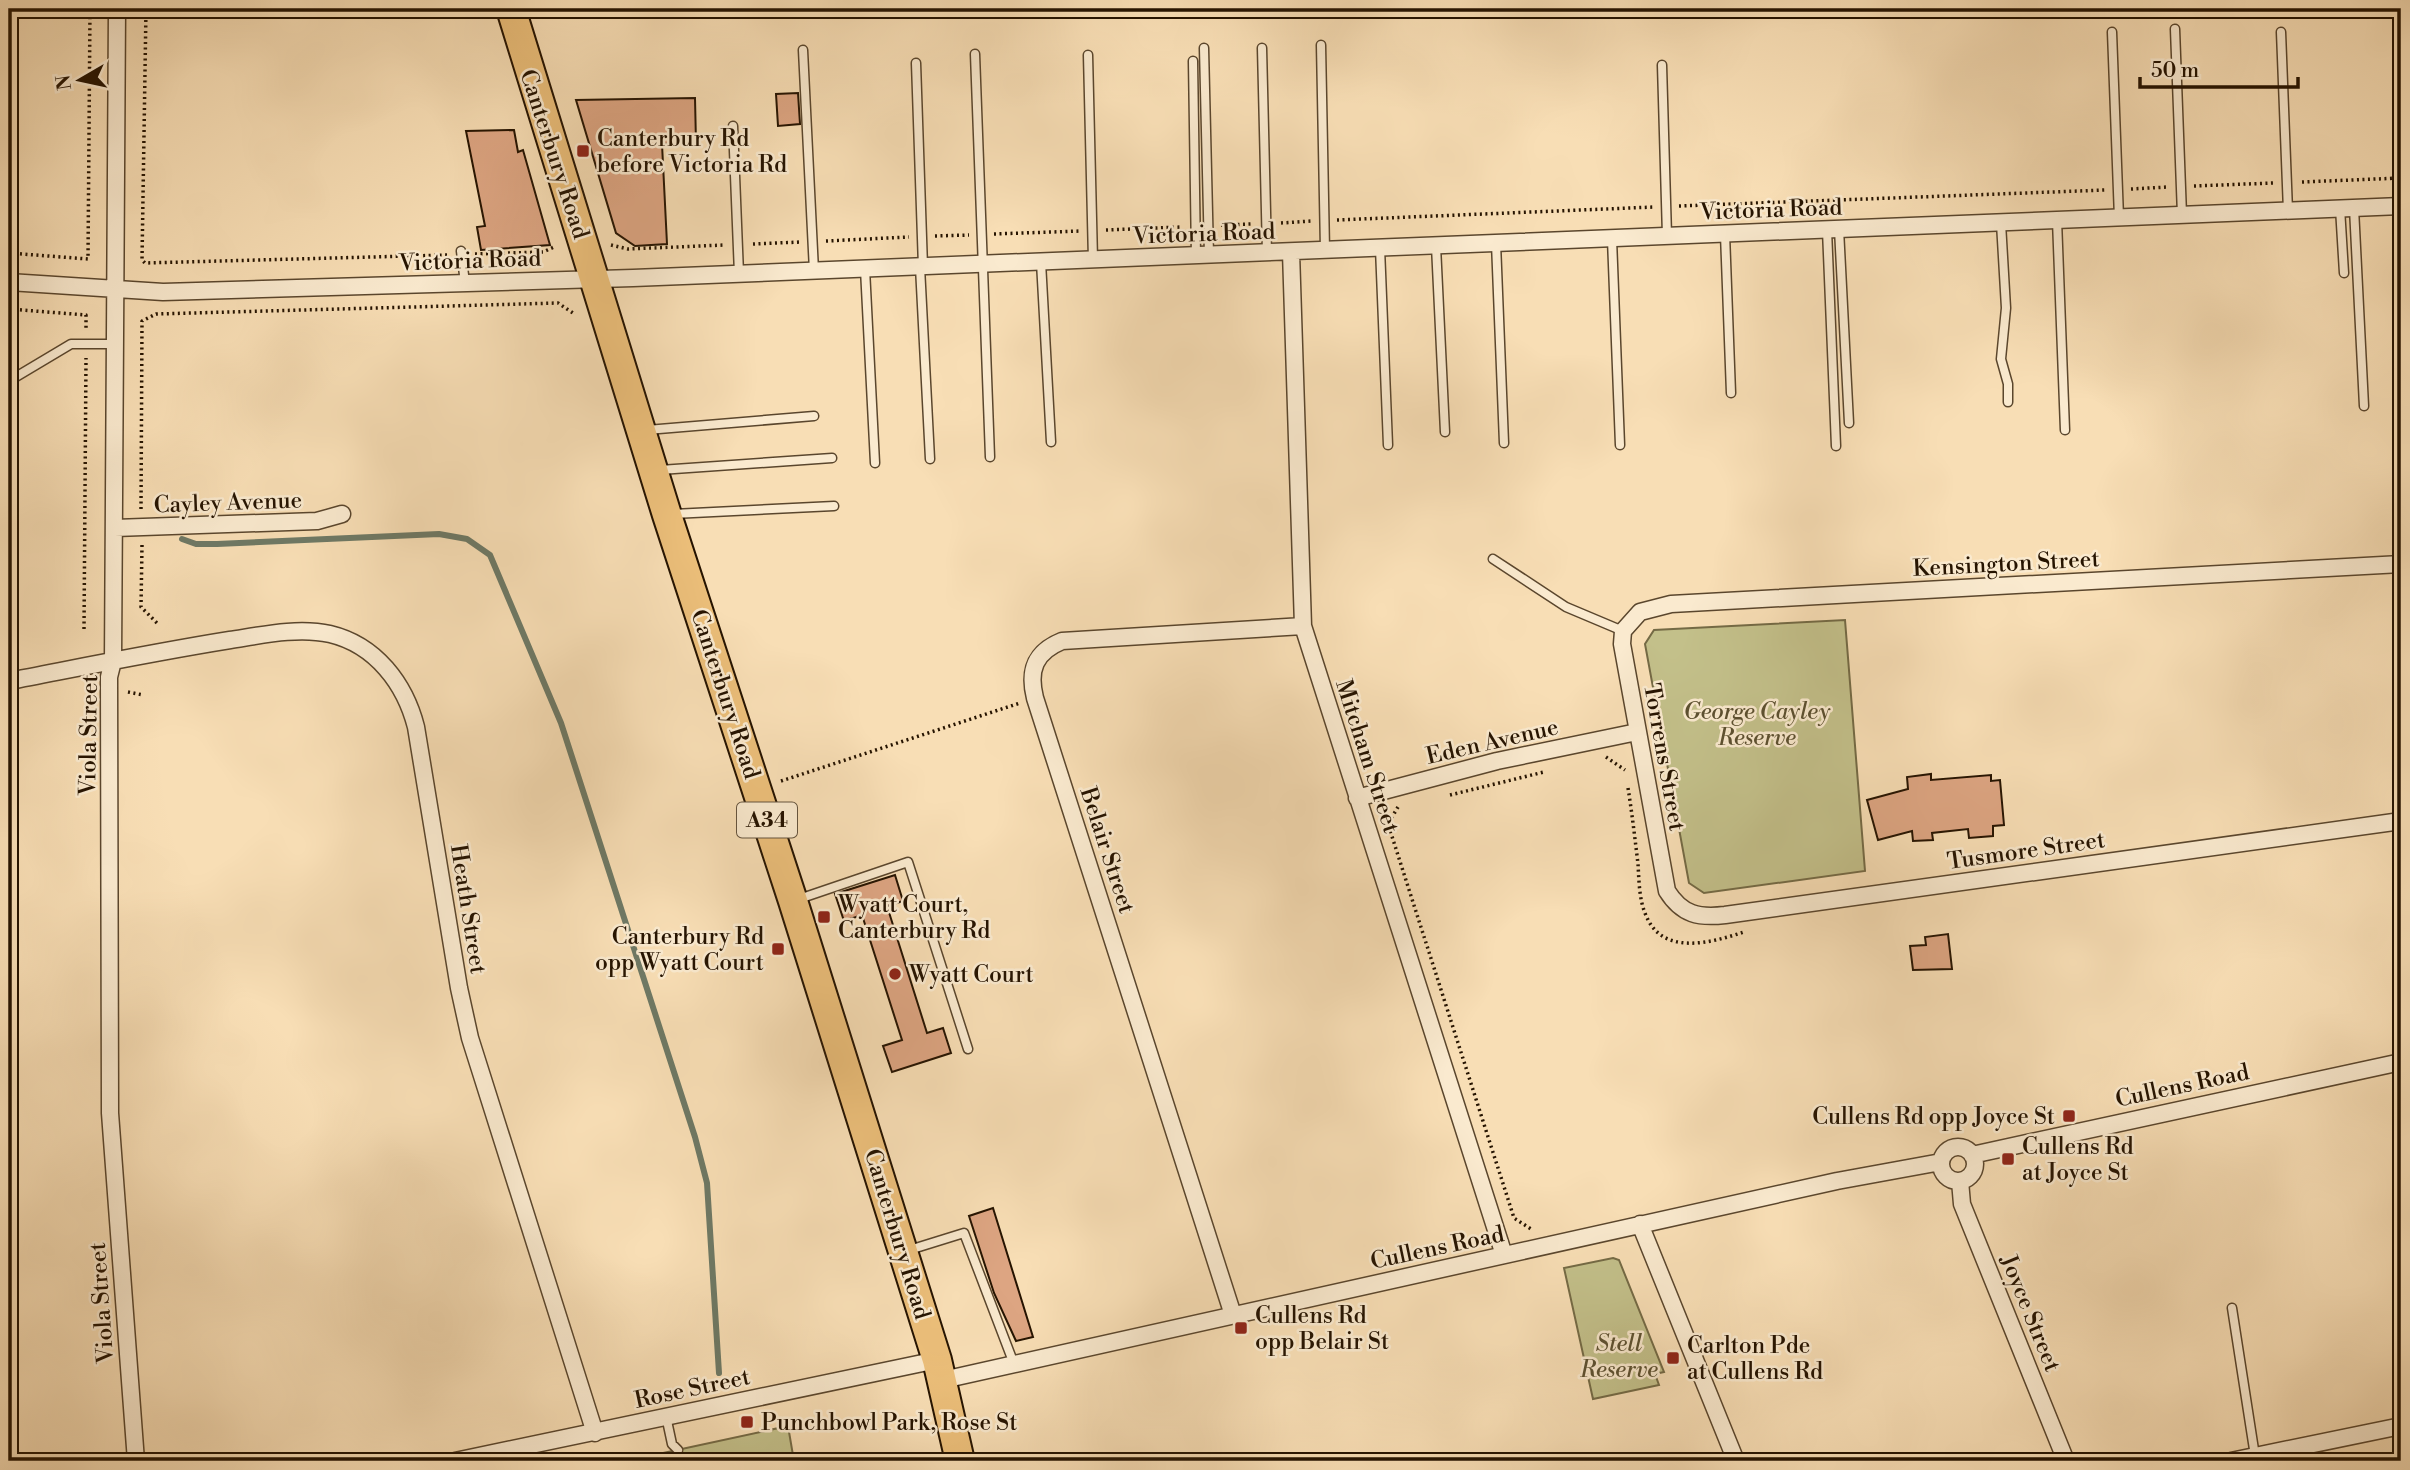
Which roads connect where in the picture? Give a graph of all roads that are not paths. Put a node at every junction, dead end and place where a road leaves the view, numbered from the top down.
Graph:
1 (117, 9) edge
2 (511, 9) edge
3 (2175, 29) dead end
4 (2112, 32) dead end
5 (2281, 32) dead end
6 (1321, 45) dead end
7 (1204, 48) dead end
8 (1262, 48) dead end
9 (803, 50) dead end
10 (975, 54) dead end
11 (1088, 55) dead end
12 (1193, 61) dead end
13 (916, 63) dead end
14 (1662, 65) dead end
15 (733, 126) dead end
16 (2401, 206) edge
17 (2347, 208) junction
18 (2288, 211) junction
19 (2182, 215) junction
20 (2119, 218) junction
21 (2057, 220) junction
22 (2001, 223) junction
23 (1833, 230) junction
24 (1725, 234) junction
25 (1667, 236) junction
26 (1612, 239) junction
27 (1496, 243) junction
28 (1436, 246) junction
29 (1380, 248) junction
30 (1325, 250) junction
31 (1291, 252) junction
32 (461, 253) road end
33 (1267, 253) junction
34 (1202, 255) junction
35 (1093, 260) junction
36 (1041, 262) junction
37 (981, 265) junction
38 (922, 267) junction
39 (864, 269) junction
40 (814, 271) junction
41 (2344, 273) dead end
42 (739, 274) junction
43 (594, 279) junction
44 (9, 282) edge
45 (465, 283) junction
46 (115, 289) junction
47 (115, 344) junction
48 (9, 381) edge
49 (1731, 393) dead end
50 (2008, 402) dead end
51 (2364, 406) dead end
52 (814, 416) dead end
53 (1849, 423) dead end
54 (2065, 430) dead end
55 (641, 431) junction
56 (1445, 432) dead end
57 (1051, 442) dead end
58 (1504, 443) dead end
59 (1388, 445) dead end
60 (1620, 445) dead end
61 (1836, 446) dead end
62 (990, 457) dead end
63 (832, 458) dead end
64 (930, 459) dead end
65 (875, 463) dead end
66 (653, 470) junction
67 (834, 506) dead end
68 (342, 514) dead end
69 (667, 514) junction
70 (115, 528) junction
71 (1493, 559) dead end
72 (2401, 564) edge
73 (1303, 626) junction
74 (1623, 631) junction
75 (113, 661) junction
76 (9, 681) edge
77 (1637, 733) junction
78 (1357, 798) junction
79 (2401, 821) edge
80 (1667, 891) joint
81 (793, 901) junction
82 (968, 1049) dead end
83 (2401, 1062) edge
84 (1972, 1155) junction
85 (1941, 1162) junction
86 (1960, 1181) junction
87 (1640, 1224) junction
88 (904, 1252) junction
89 (1504, 1255) junction
90 (2232, 1308) dead end
91 (1233, 1315) junction
92 (1014, 1364) junction
93 (940, 1370) junction
94 (666, 1416) junction
95 (2401, 1426) edge
96 (594, 1433) junction
97 (678, 1450) dead end
98 (519, 1455) edge
99 (2255, 1456) junction
100 (136, 1461) edge
101 (455, 1461) edge
102 (960, 1461) edge
103 (1736, 1461) edge
104 (2066, 1461) edge
105 (2231, 1461) edge

1 - 46 street, Viola Street
2 - 43 highway, Canterbury Road / A34
3 - 19 lane
4 - 20 lane
5 - 18 lane
6 - 30 lane
7 - 34 lane
8 - 33 lane
9 - 40 lane
10 - 37 lane
11 - 35 lane
12 - 34 lane
13 - 38 lane
14 - 25 lane
15 - 42 lane
16 - 17 street, Victoria Road
17 - 18 street, Victoria Road
17 - 41 lane
17 - 51 lane
18 - 19 street, Victoria Road
19 - 20 street, Victoria Road
20 - 21 street, Victoria Road
21 - 22 street, Victoria Road
21 - 54 lane
22 - 23 street, Victoria Road
22 - 50 lane
23 - 24 street, Victoria Road
23 - 53 lane
23 - 61 lane
24 - 25 street, Victoria Road
24 - 49 lane
25 - 26 street, Victoria Road
26 - 27 street, Victoria Road
26 - 60 lane
27 - 28 street, Victoria Road
27 - 58 lane
28 - 29 street, Victoria Road
28 - 56 lane
29 - 30 street, Victoria Road
29 - 59 lane
30 - 31 street, Victoria Road
31 - 33 street, Victoria Road
31 - 73 street, Mitcham Street
32 - 45 lane
33 - 34 street, Victoria Road
34 - 35 street, Victoria Road
35 - 36 street, Victoria Road
36 - 37 street, Victoria Road
36 - 57 lane
37 - 38 street, Victoria Road
37 - 62 lane
38 - 39 street, Victoria Road
38 - 64 lane
39 - 40 street, Victoria Road
39 - 65 lane
40 - 42 street, Victoria Road
42 - 43 street, Victoria Road
43 - 45 street, Victoria Road
43 - 55 highway, Canterbury Road / A34
44 - 46 street, Victoria Road
45 - 46 street, Victoria Road
46 - 47 street, Viola Street
47 - 48 lane
47 - 70 street, Viola Street
52 - 55 lane
55 - 66 highway, Canterbury Road / A34
63 - 66 lane
66 - 69 highway, Canterbury Road / A34
67 - 69 lane
68 - 70 street, Cayley Avenue
69 - 81 highway, Canterbury Road / A34
70 - 75 street, Viola Street
71 - 74 lane
72 - 74 street, Kensington Street
73 - 78 street, Mitcham Street
73 - 91 street, Belair Street
74 - 77 street, Torrens Street
75 - 76 street, Heath Street
75 - 96 street, Heath Street
75 - 100 street, Viola Street
77 - 78 street, Eden Avenue
77 - 80 street, Torrens Street
78 - 89 street, Mitcham Street
79 - 80 street, Tusmore Street
81 - 82 lane
81 - 88 highway, Canterbury Road / A34
83 - 84 street, Cullens Road
84 - 85 street
84 - 86 street
85 - 86 street
85 - 87 street, Cullens Road
86 - 104 street, Joyce Street
87 - 89 street, Cullens Road
87 - 103 street
88 - 92 lane
88 - 93 highway, Canterbury Road / A34
89 - 91 street, Cullens Road
90 - 99 lane
91 - 92 street, Cullens Road
92 - 93 street, Cullens Road
93 - 94 street, Rose Street
93 - 102 highway, Canterbury Road / A34
94 - 96 street, Rose Street
94 - 97 lane
95 - 99 street
96 - 98 street, Rose Street
98 - 101 street, Rose Street
99 - 105 street

